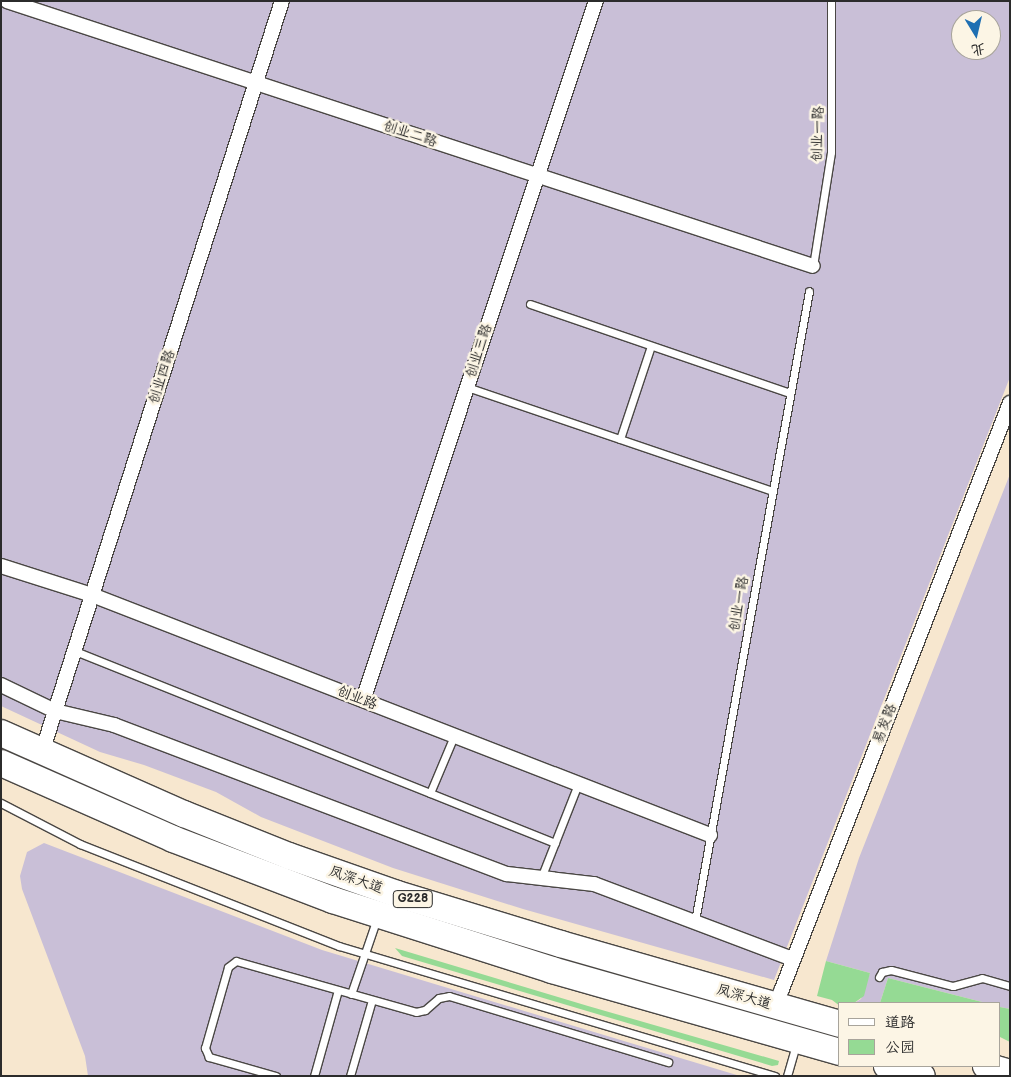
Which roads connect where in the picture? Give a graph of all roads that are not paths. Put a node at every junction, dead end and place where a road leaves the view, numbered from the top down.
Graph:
1 (7, 1) edge
2 (282, 1) edge
3 (596, 1) edge
4 (831, 1) edge
5 (256, 83) junction
6 (538, 175) junction
7 (813, 266) joint
8 (809, 291) dead end
9 (530, 304) dead end
10 (651, 346) junction
11 (467, 387) junction
12 (790, 393) junction
13 (1010, 403) edge
14 (620, 439) junction
15 (772, 491) junction
16 (1, 566) edge
17 (92, 595) junction
18 (75, 651) junction
19 (1, 685) edge
20 (363, 700) junction
21 (55, 711) junction
22 (1, 733) edge
23 (454, 736) junction
24 (42, 752) junction
25 (1, 763) edge
26 (578, 784) junction
27 (430, 793) junction
28 (1, 803) edge
29 (710, 835) junction
30 (555, 843) junction
31 (541, 878) junction
32 (378, 915) junction
33 (694, 921) junction
34 (365, 953) junction
35 (793, 959) junction
36 (879, 977) dead end
37 (1010, 986) edge
38 (338, 990) junction
39 (351, 994) junction
40 (372, 1000) junction
41 (775, 1006) junction
42 (838, 1023) edge
43 (798, 1040) junction
44 (838, 1051) edge
45 (668, 1062) dead end
46 (884, 1067) edge
47 (990, 1067) edge
48 (1010, 1072) edge
49 (276, 1076) edge
50 (314, 1076) edge
51 (350, 1076) edge
52 (775, 1076) edge
53 (787, 1076) edge
54 (922, 1076) edge

1 - 5 street, 创业二路
2 - 5 street, 创业四路
3 - 6 street, 创业三路
4 - 7 lane, 创业一路
5 - 6 street, 创业二路
5 - 17 street, 创业四路
6 - 7 street, 创业二路
6 - 11 street, 创业三路
8 - 12 lane, 创业一路
9 - 10 lane
10 - 12 lane
10 - 14 lane
11 - 14 lane
11 - 20 street, 创业三路
12 - 15 lane, 创业一路
13 - 35 street, 易发路
14 - 15 lane
15 - 29 lane, 创业一路
16 - 17 street, 创业路
17 - 18 street, 创业四路
17 - 20 street, 创业路
18 - 21 street, 创业四路
18 - 27 lane
19 - 21 street
20 - 23 street, 创业路
21 - 24 street, 创业四路
21 - 31 street
22 - 24 highway, 凤深大道 / G228
23 - 26 street, 创业路
23 - 27 lane
24 - 41 highway, 凤深大道 / G228
25 - 32 highway, 凤深大道 / G228
26 - 29 street, 创业路
26 - 30 lane
27 - 30 lane
28 - 34 lane
29 - 33 lane, 创业一路
30 - 31 lane
31 - 33 street
32 - 34 lane
32 - 43 highway, 凤深大道 / G228
33 - 35 street
34 - 39 lane
34 - 52 lane
35 - 41 street, 易发路
36 - 37 lane
38 - 39 lane
38 - 49 lane
38 - 50 lane
39 - 40 lane
40 - 45 lane
40 - 51 lane
41 - 42 highway, 凤深大道 / G228
41 - 43 street
43 - 44 highway, 凤深大道 / G228
43 - 53 lane
46 - 54 highway
47 - 48 highway

